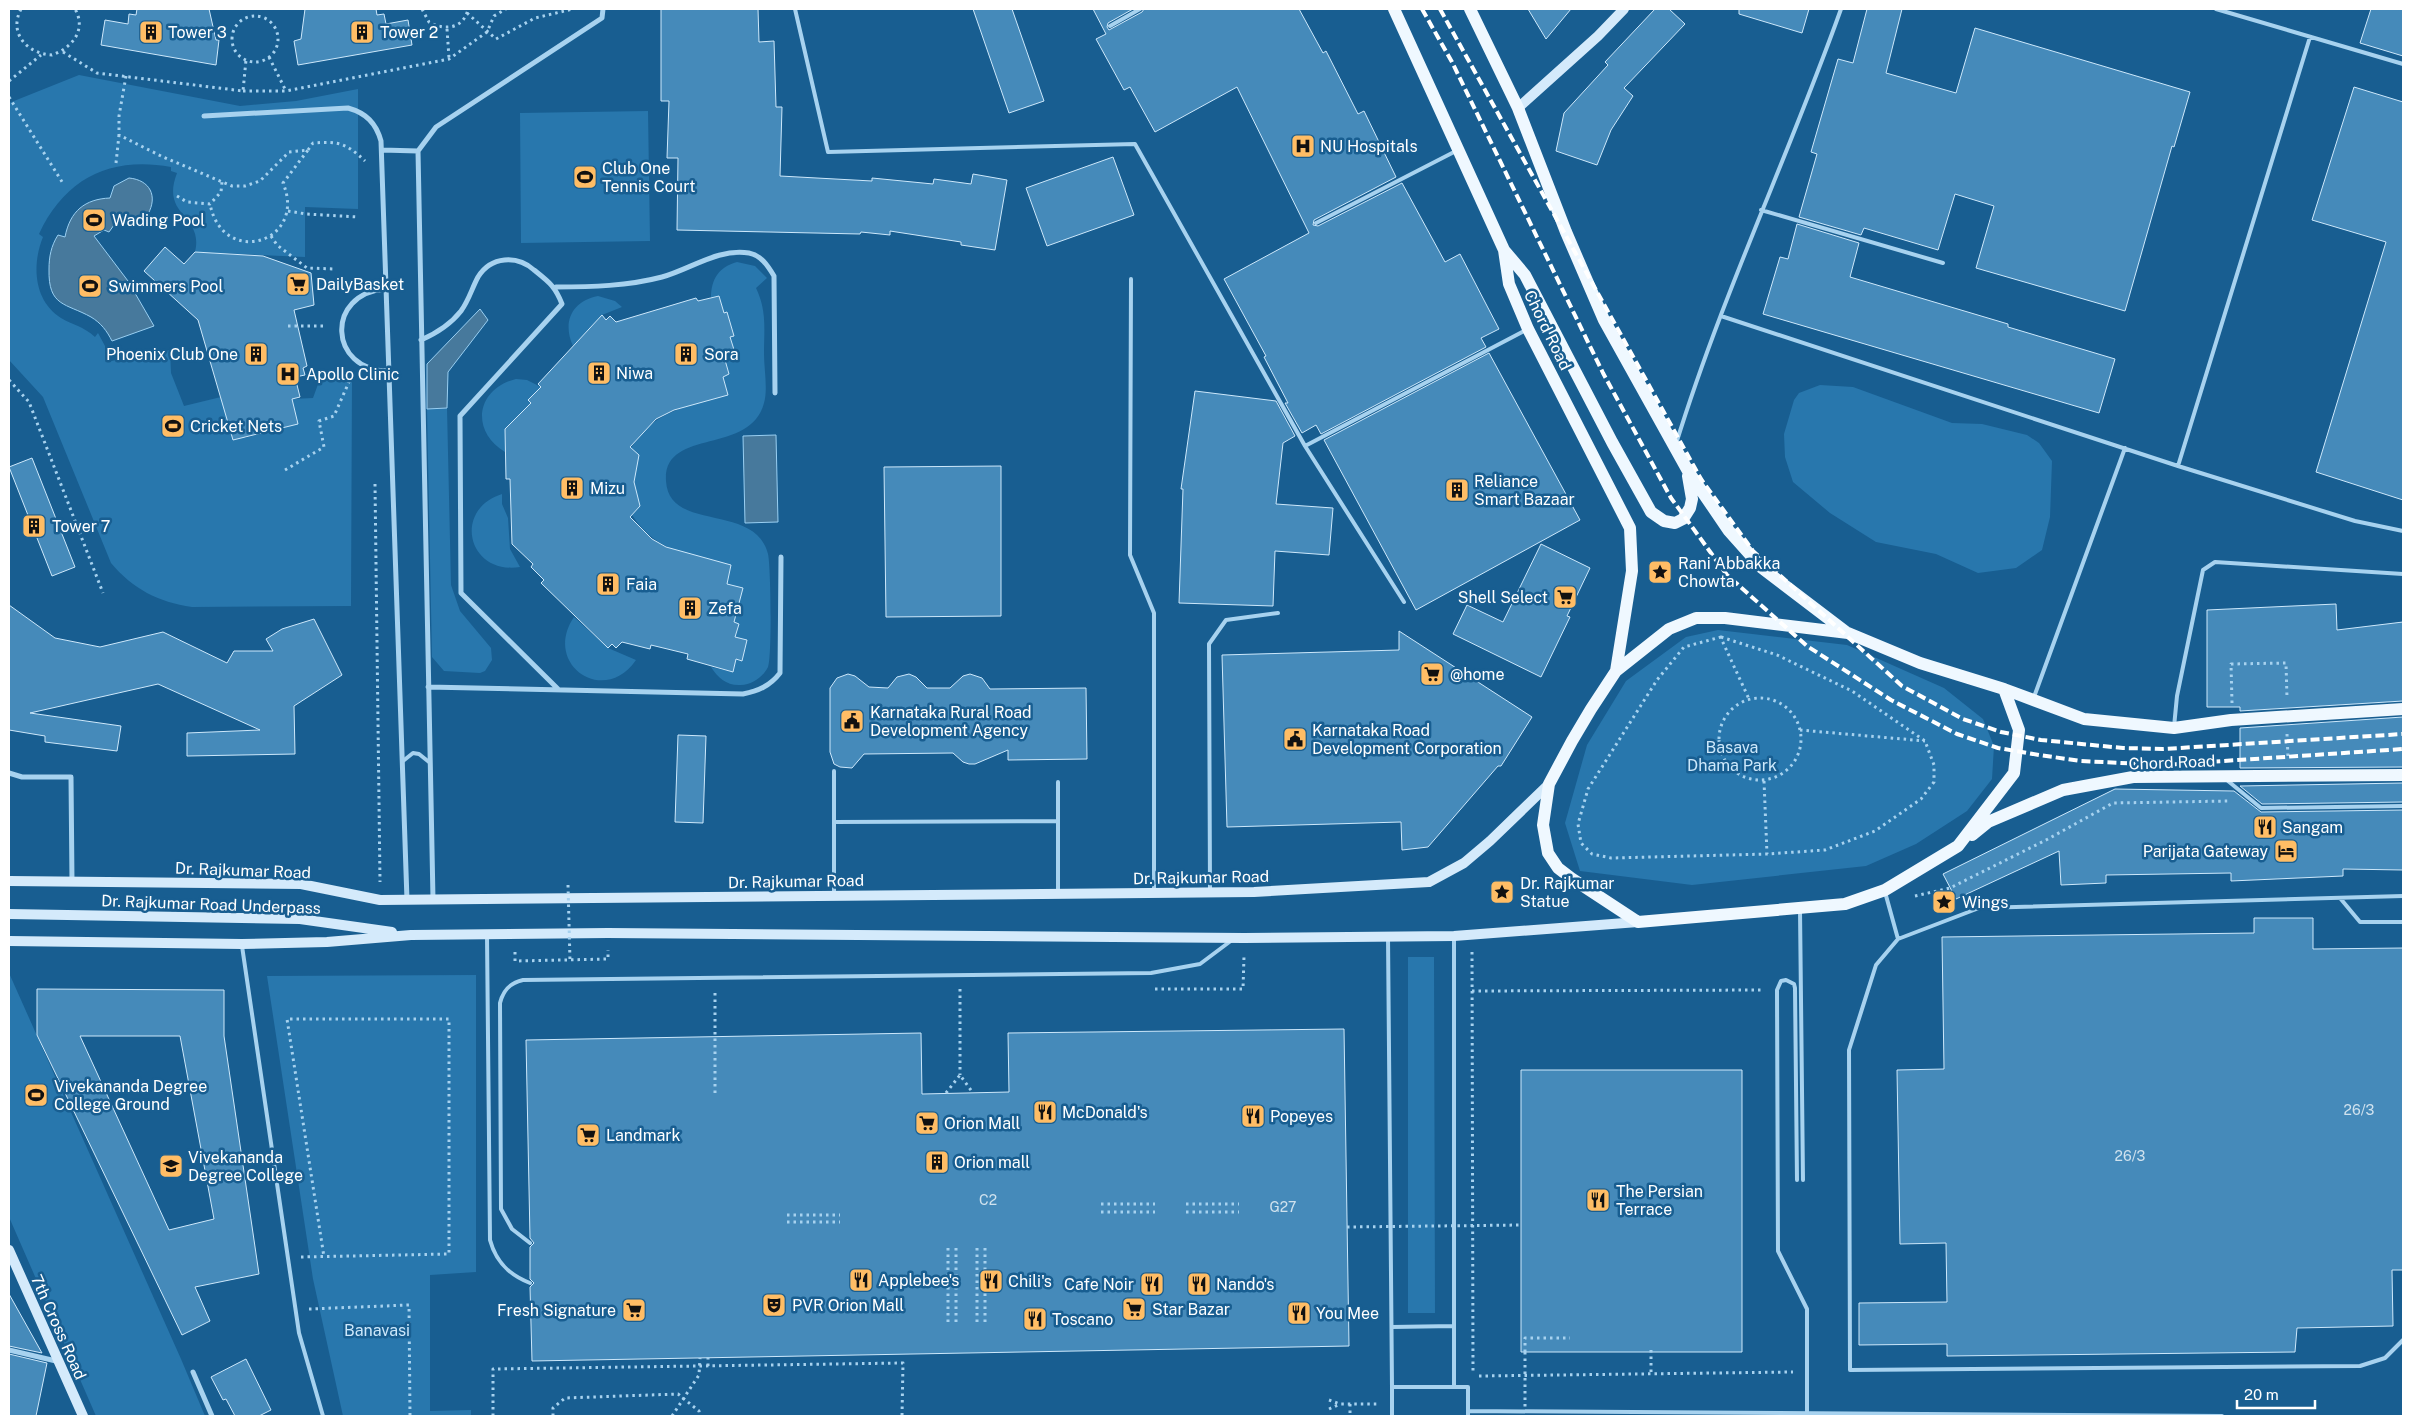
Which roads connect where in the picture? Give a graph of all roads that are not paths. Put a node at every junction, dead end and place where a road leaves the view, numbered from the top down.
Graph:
1 (603, 9) edge
2 (794, 9) edge
3 (1140, 9) edge
4 (1394, 9) edge
5 (1470, 9) edge
6 (1624, 9) edge
7 (1841, 9) edge
8 (2216, 9) edge
9 (1110, 26) dead end
10 (2310, 36) junction
11 (2403, 64) edge
12 (1518, 108) junction
13 (204, 116) dead end
14 (382, 150) junction
15 (1458, 150) junction
16 (418, 151) junction
17 (1761, 210) junction
18 (1316, 223) dead end
19 (1504, 250) junction
20 (1943, 264) dead end
21 (1131, 279) dead end
22 (556, 287) junction
23 (386, 289) junction
24 (1721, 316) junction
25 (1528, 329) junction
26 (421, 340) junction
27 (389, 371) junction
28 (775, 393) dead end
29 (1305, 446) junction
30 (1674, 447) junction
31 (2125, 448) junction
32 (2178, 466) junction
33 (1688, 471) junction
34 (2403, 531) edge
35 (781, 557) dead end
36 (2403, 574) edge
37 (1404, 602) dead end
38 (1278, 613) dead end
39 (1848, 633) junction
40 (1616, 671) junction
41 (428, 687) junction
42 (558, 689) junction
43 (2004, 689) junction
44 (2033, 699) junction
45 (2403, 709) edge
46 (2174, 728) junction
47 (429, 762) junction
48 (401, 763) junction
49 (834, 771) dead end
50 (9, 773) edge
51 (2403, 775) edge
52 (2223, 776) junction
53 (1058, 782) dead end
54 (1549, 784) junction
55 (2403, 806) edge
56 (1058, 821) junction
57 (834, 822) junction
58 (1958, 846) junction
59 (9, 881) edge
60 (72, 882) junction
61 (1885, 890) junction
62 (1154, 892) junction
63 (1210, 892) junction
64 (1058, 894) junction
65 (834, 895) junction
66 (2403, 896) edge
67 (2340, 898) junction
68 (433, 899) junction
69 (407, 900) junction
70 (1800, 908) junction
71 (9, 914) edge
72 (1638, 922) junction
73 (2403, 922) edge
74 (411, 935) junction
75 (487, 935) junction
76 (1388, 936) junction
77 (1454, 936) junction
78 (1234, 938) junction
79 (1898, 938) junction
80 (9, 941) edge
81 (242, 944) junction
82 (1797, 1180) dead end
83 (1803, 1180) dead end
84 (530, 1243) dead end
85 (10, 1254) edge
86 (530, 1283) dead end
87 (1454, 1326) junction
88 (1392, 1327) junction
89 (2403, 1340) edge
90 (9, 1350) edge
91 (56, 1361) junction
92 (192, 1372) dead end
93 (1392, 1387) junction
94 (1454, 1387) junction
95 (1468, 1410) junction
96 (1807, 1414) edge
97 (82, 1416) edge
98 (212, 1416) edge
99 (323, 1416) edge
100 (1392, 1416) edge
101 (1468, 1416) edge
102 (2136, 1416) edge
103 (2222, 1416) edge

1 - 16 street
2 - 29 lane
3 - 9 lane
4 - 15 main road, Chord Road
5 - 12 main road
6 - 12 main road
7 - 17 lane
8 - 10 lane
10 - 11 lane
10 - 32 lane
12 - 30 main road
13 - 14 street
14 - 16 street
14 - 23 street
15 - 18 lane
15 - 19 main road, Chord Road
16 - 26 street
17 - 20 lane
17 - 24 lane
19 - 25 main road, Chord Road
19 - 33 main road
21 - 62 lane
22 - 26 street
22 - 28 street
22 - 42 street
23 - 27 street
23 - 27 street
24 - 30 lane
24 - 31 lane
25 - 29 lane
25 - 40 main road, Chord Road
26 - 41 street
27 - 48 street
29 - 37 lane
30 - 33 main road
31 - 32 lane
31 - 44 lane
32 - 34 lane
33 - 39 main road
35 - 42 street
36 - 46 lane
38 - 63 lane
39 - 40 main road
39 - 43 main road
40 - 54 main road
41 - 42 street
41 - 47 street
43 - 44 main road
43 - 58 main road
44 - 46 main road
45 - 46 main road
47 - 48 lane
47 - 68 street
48 - 69 street
49 - 57 lane
50 - 60 street
51 - 52 main road, Chord Road
52 - 55 lane
52 - 58 main road, Chord Road
53 - 56 lane
54 - 63 main road, Dr. Rajkumar Road
54 - 72 main road
56 - 57 lane
56 - 64 lane
57 - 65 lane
58 - 61 main road
59 - 60 main road, Dr. Rajkumar Road
60 - 69 main road, Dr. Rajkumar Road
61 - 70 main road
61 - 79 lane
62 - 63 main road, Dr. Rajkumar Road
62 - 64 main road, Dr. Rajkumar Road
64 - 65 main road, Dr. Rajkumar Road
65 - 68 main road, Dr. Rajkumar Road
66 - 67 lane
67 - 73 lane
67 - 79 lane
68 - 69 main road, Dr. Rajkumar Road
70 - 72 main road
70 - 83 lane
71 - 74 main road, Dr. Rajkumar Road Underpass
72 - 77 main road
74 - 75 main road
74 - 81 main road
75 - 78 main road
75 - 86 lane
76 - 77 main road
76 - 78 main road
76 - 88 lane
77 - 87 lane
78 - 84 lane
79 - 89 lane
80 - 81 main road
81 - 99 lane
82 - 96 lane
85 - 91 main road, 7th Cross Road
87 - 88 lane
87 - 94 lane
88 - 93 lane
90 - 91 street
91 - 97 main road, 7th Cross Road
92 - 98 street
93 - 94 lane
93 - 100 lane
94 - 95 lane
95 - 96 lane
95 - 101 lane
96 - 102 lane
102 - 103 lane

